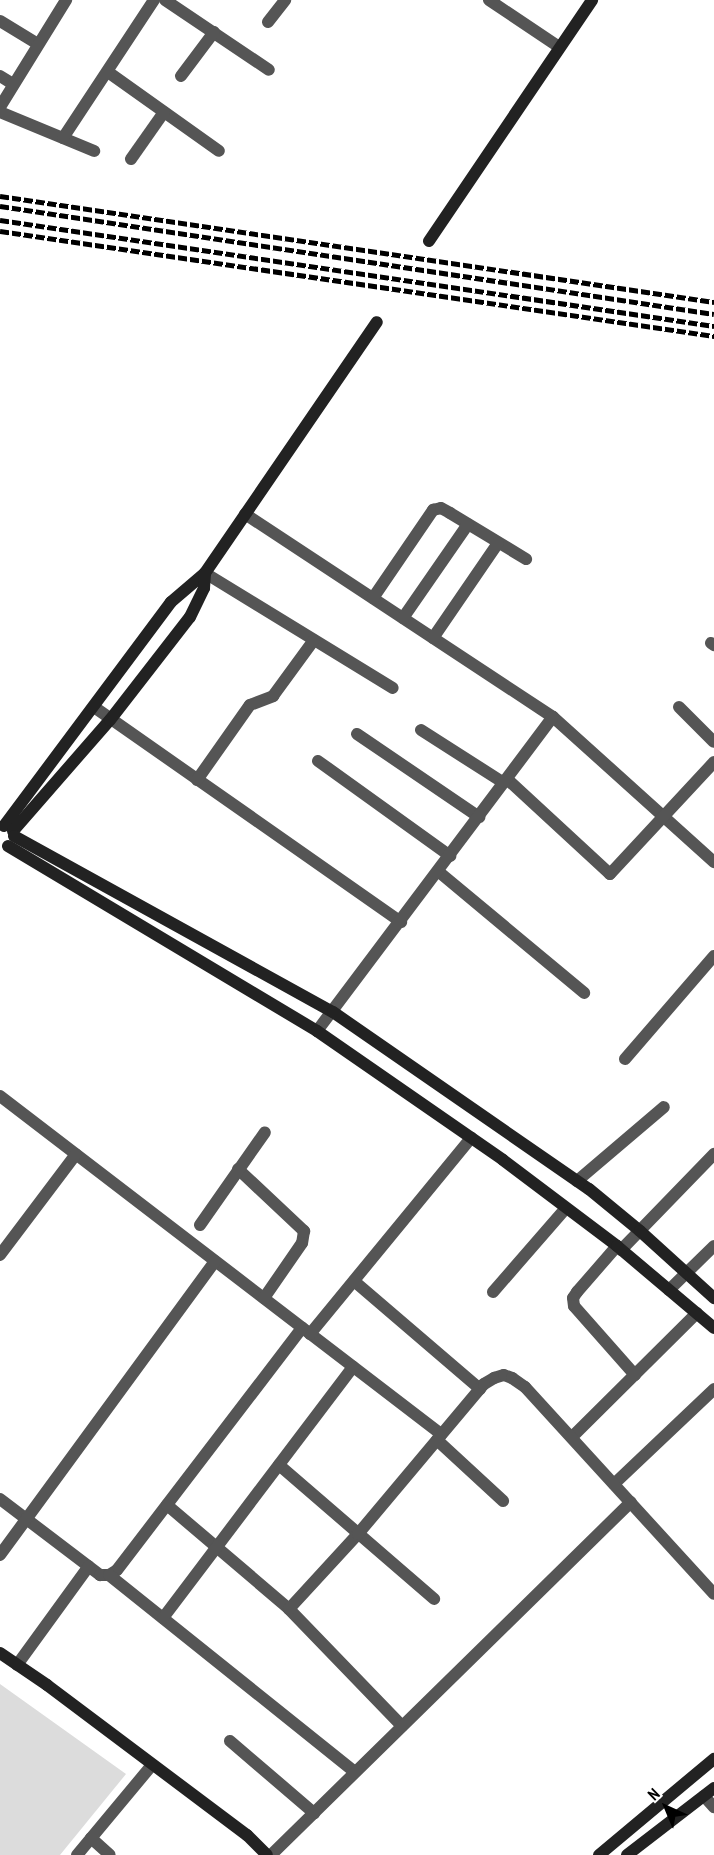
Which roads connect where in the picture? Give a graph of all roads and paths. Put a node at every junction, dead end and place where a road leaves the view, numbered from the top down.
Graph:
1 (66, 0) edge
2 (154, 0) edge
3 (165, 0) edge
4 (285, 0) edge
5 (489, 0) edge
6 (592, 0) edge
7 (0, 21) edge
8 (268, 22) dead end
9 (214, 33) junction
10 (38, 44) junction
11 (559, 47) junction
12 (269, 70) dead end
13 (108, 72) junction
14 (0, 76) edge
15 (181, 76) dead end
16 (13, 84) junction
17 (0, 107) edge
18 (0, 112) edge
19 (164, 112) junction
20 (63, 138) junction
21 (94, 151) dead end
22 (219, 151) dead end
23 (131, 159) dead end
24 (429, 241) dead end
25 (376, 322) dead end
26 (245, 514) junction
27 (468, 524) junction
28 (498, 543) junction
29 (526, 560) dead end
30 (205, 573) junction
31 (373, 598) junction
32 (403, 618) junction
33 (434, 638) junction
34 (314, 640) junction
35 (393, 688) dead end
36 (94, 707) junction
37 (679, 707) dead end
38 (553, 717) junction
39 (110, 720) junction
40 (421, 730) dead end
41 (357, 734) dead end
42 (714, 742) edge
43 (318, 762) dead end
44 (714, 762) edge
45 (197, 780) junction
46 (506, 781) junction
47 (663, 816) junction
48 (479, 817) junction
49 (5, 839) edge
50 (450, 856) junction
51 (714, 862) edge
52 (439, 872) junction
53 (401, 922) junction
54 (714, 956) edge
55 (584, 993) dead end
56 (333, 1012) junction
57 (317, 1031) junction
58 (625, 1059) dead end
59 (0, 1096) edge
60 (664, 1107) dead end
61 (266, 1132) dead end
62 (471, 1138) junction
63 (76, 1154) junction
64 (714, 1154) edge
65 (238, 1169) junction
66 (577, 1181) junction
67 (566, 1208) junction
68 (200, 1225) dead end
69 (640, 1230) junction
70 (714, 1246) edge
71 (619, 1248) junction
72 (0, 1255) edge
73 (214, 1261) junction
74 (687, 1272) junction
75 (354, 1281) junction
76 (669, 1290) junction
77 (493, 1292) dead end
78 (264, 1298) junction
79 (714, 1298) edge
80 (697, 1313) junction
81 (714, 1328) edge
82 (306, 1331) junction
83 (353, 1367) junction
84 (635, 1375) junction
85 (480, 1389) junction
86 (714, 1389) edge
87 (439, 1437) junction
88 (572, 1437) junction
89 (279, 1465) junction
90 (614, 1484) junction
91 (0, 1499) edge
92 (503, 1501) dead end
93 (631, 1502) junction
94 (167, 1505) junction
95 (26, 1519) junction
96 (358, 1534) junction
97 (216, 1548) junction
98 (0, 1555) edge
99 (89, 1566) junction
100 (109, 1575) junction
101 (714, 1594) edge
102 (434, 1599) dead end
103 (289, 1609) junction
104 (163, 1618) junction
105 (0, 1653) edge
106 (17, 1665) junction
107 (402, 1726) junction
108 (230, 1741) dead end
109 (714, 1759) edge
110 (152, 1764) junction
111 (355, 1772) junction
112 (709, 1792) edge
113 (714, 1807) edge
114 (314, 1812) junction
115 (91, 1838) junction
116 (77, 1855) edge
117 (110, 1855) edge
118 (269, 1855) edge
119 (599, 1855) edge
120 (627, 1855) edge

1 - 10 street
2 - 13 street
3 - 9 street
4 - 8 street
5 - 11 street
6 - 11 street
7 - 10 street
9 - 12 street
9 - 15 street
10 - 16 street
11 - 24 street
13 - 19 street
13 - 20 street
14 - 16 street
16 - 17 street
18 - 20 street
19 - 22 street
19 - 23 street
20 - 21 street
25 - 26 street
26 - 30 street
26 - 31 street
27 - 28 street
27 - 31 street
27 - 32 street
28 - 29 street
28 - 33 street
30 - 34 street
30 - 36 street
30 - 39 street
31 - 32 street
32 - 33 street
33 - 38 street
34 - 35 street
34 - 45 street
36 - 39 street
36 - 49 street
37 - 42 street
38 - 46 street
38 - 47 street
39 - 45 street
39 - 49 street
40 - 46 street
41 - 48 street
43 - 50 street
44 - 47 street
45 - 53 street
46 - 47 street
46 - 48 street
47 - 51 street
48 - 50 street
49 - 56 street
49 - 57 street
50 - 52 street
52 - 53 street
52 - 55 street
53 - 56 street
54 - 58 street
56 - 57 street
56 - 66 street
57 - 62 street
59 - 63 street
60 - 66 street
61 - 65 street
62 - 67 street
62 - 75 street
63 - 72 street
63 - 73 street
64 - 69 street
65 - 68 street
65 - 78 street
66 - 69 street
67 - 71 street
67 - 77 street
69 - 71 street
69 - 74 street
70 - 74 street
71 - 76 street
71 - 84 street
73 - 78 street
73 - 95 street
74 - 76 street
74 - 79 street
75 - 82 street
75 - 85 street
76 - 80 street
78 - 82 street
80 - 81 street
80 - 84 street
82 - 83 street
82 - 94 street
83 - 87 street
83 - 89 street
84 - 88 street
85 - 87 street
85 - 88 street
86 - 90 street
87 - 92 street
87 - 96 street
88 - 90 street
89 - 96 street
89 - 97 street
90 - 93 street
91 - 95 street
93 - 101 street
93 - 107 street
94 - 97 street
94 - 100 street
95 - 98 street
95 - 99 street
96 - 102 street
96 - 103 street
97 - 103 street
97 - 104 street
99 - 100 street
99 - 106 street
100 - 104 street
103 - 107 street
104 - 111 street
105 - 106 street
106 - 110 street
107 - 111 street
108 - 114 street
109 - 119 street
110 - 115 street
110 - 118 street
111 - 114 street
112 - 113 street
112 - 120 street
114 - 118 street
115 - 116 street
115 - 117 street

